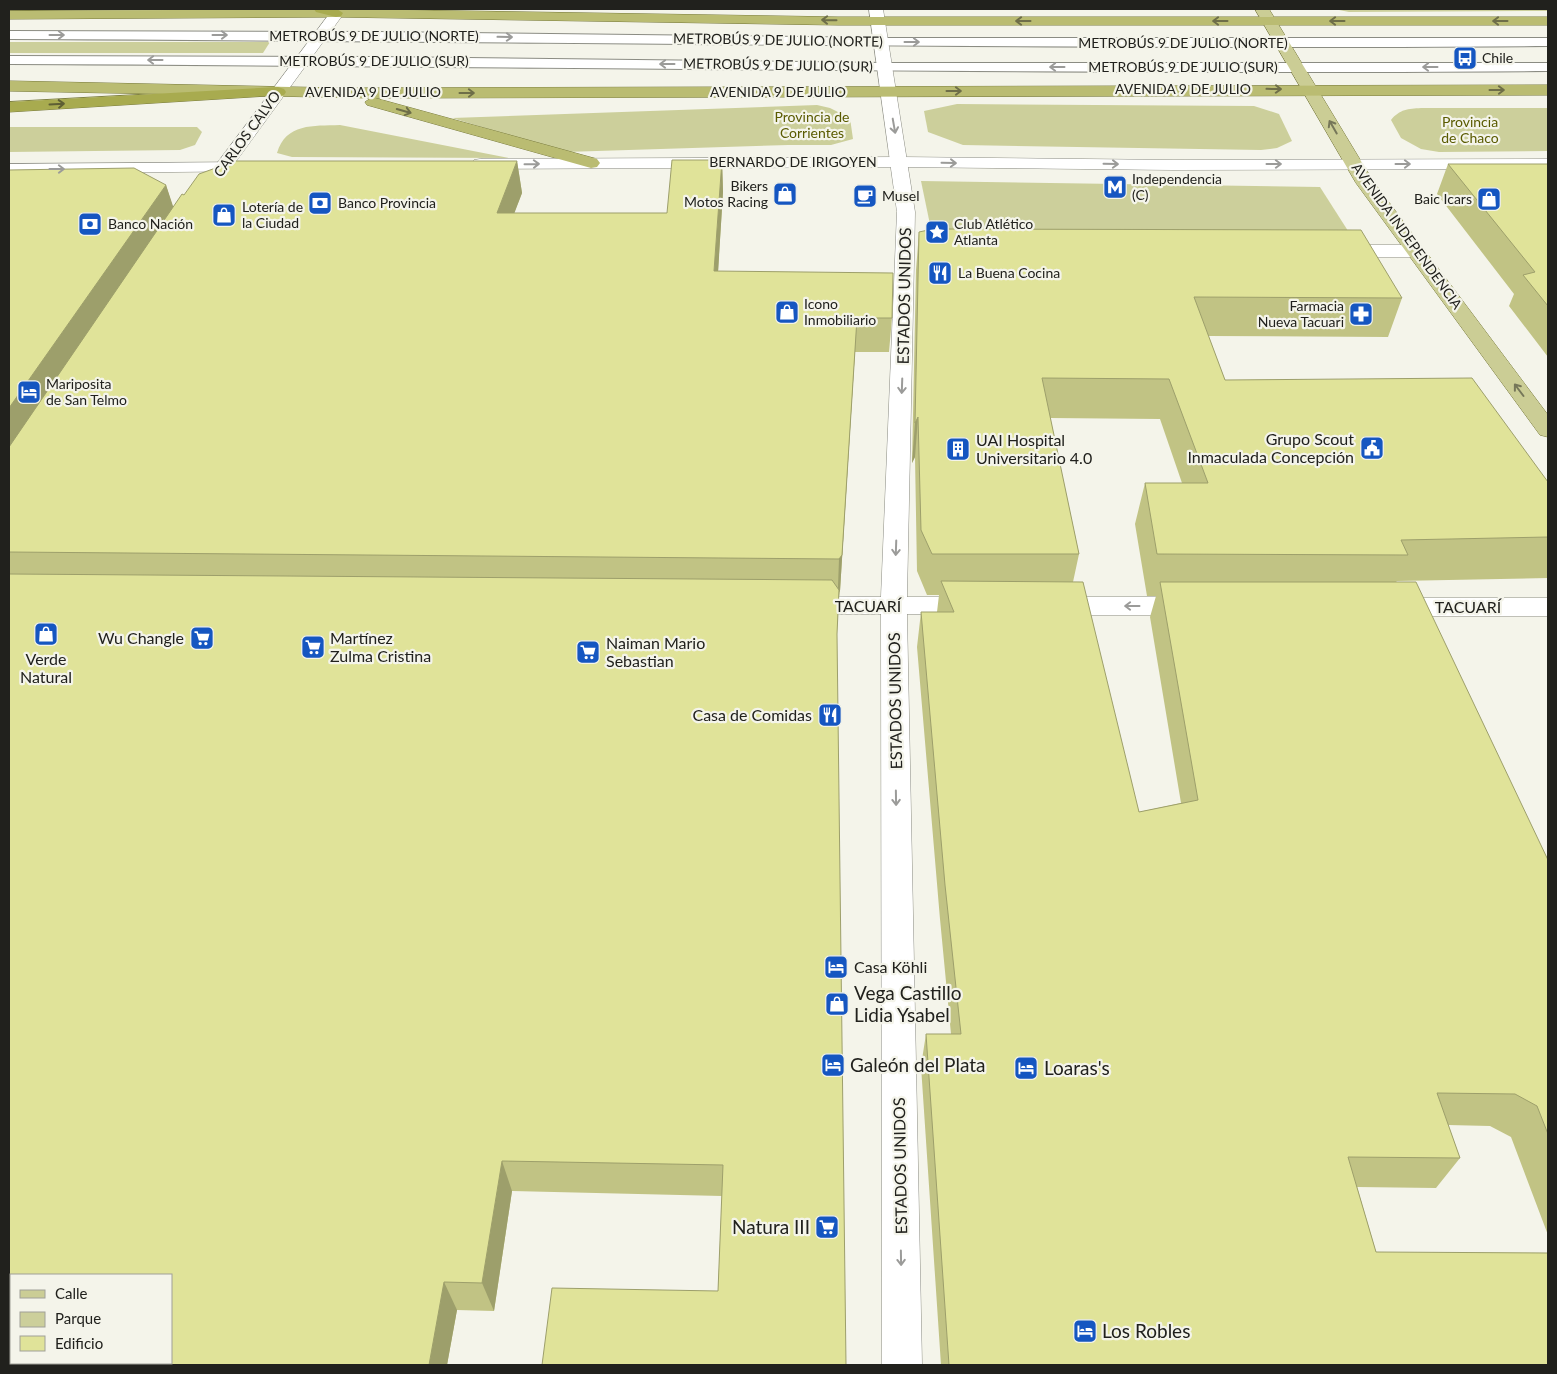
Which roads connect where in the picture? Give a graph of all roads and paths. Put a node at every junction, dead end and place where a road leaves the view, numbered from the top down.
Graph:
1 (321, 9) edge
2 (756, 9) edge
3 (338, 11) edge
4 (9, 15) edge
5 (877, 15) edge
6 (1266, 15) edge
7 (798, 20) junction
8 (1548, 21) edge
9 (9, 35) edge
10 (320, 36) junction
11 (881, 42) junction
12 (1548, 42) edge
13 (1282, 43) junction
14 (9, 60) edge
15 (301, 61) junction
16 (885, 67) junction
17 (1548, 67) edge
18 (1298, 68) junction
19 (9, 87) edge
20 (1312, 90) junction
21 (1548, 90) edge
22 (888, 91) junction
23 (278, 92) junction
24 (340, 93) junction
25 (9, 107) edge
26 (900, 162) junction
27 (592, 163) junction
28 (1354, 164) junction
29 (1548, 164) edge
30 (463, 165) edge
31 (270, 167) edge
32 (221, 168) junction
33 (9, 169) edge
34 (195, 208) edge
35 (1321, 250) edge
36 (1416, 251) junction
37 (1548, 430) edge
38 (775, 605) edge
39 (894, 606) junction
40 (993, 606) edge
41 (1033, 606) edge
42 (1211, 606) edge
43 (1370, 607) edge
44 (1548, 607) edge
45 (902, 1365) edge

1 - 3 highway
2 - 7 highway
3 - 4 highway
3 - 7 highway
3 - 10 street, CARLOS CALVO
6 -> 5 highway
5 -> 7 highway
5 - 11 street, ESTADOS UNIDOS
8 -> 6 highway
6 - 13 main road, AVENIDA INDEPENDENCIA
9 -> 10 lane, METROBÚS 9 DE JULIO (NORTE)
10 -> 11 lane, METROBÚS 9 DE JULIO (NORTE)
10 - 15 street, CARLOS CALVO
11 -> 13 lane, METROBÚS 9 DE JULIO (NORTE)
11 - 16 street, ESTADOS UNIDOS
12 - 13 lane, METROBÚS 9 DE JULIO (NORTE)
13 - 18 main road, AVENIDA INDEPENDENCIA
15 -> 14 lane, METROBÚS 9 DE JULIO (SUR)
16 -> 15 lane, METROBÚS 9 DE JULIO (SUR)
15 - 23 street, CARLOS CALVO
18 -> 16 lane, METROBÚS 9 DE JULIO (SUR)
16 - 22 street, ESTADOS UNIDOS
17 -> 18 lane, METROBÚS 9 DE JULIO (SUR)
18 - 20 main road, AVENIDA INDEPENDENCIA
19 - 23 highway, AVENIDA 9 DE JULIO
20 -> 21 highway, AVENIDA 9 DE JULIO
22 -> 20 highway, AVENIDA 9 DE JULIO
28 -> 20 main road, AVENIDA INDEPENDENCIA
24 -> 22 highway, AVENIDA 9 DE JULIO
22 -> 26 street, ESTADOS UNIDOS
23 - 24 highway, AVENIDA 9 DE JULIO
25 -> 23 highway
23 - 32 street, CARLOS CALVO
24 -> 27 highway
26 - 27 street, BERNARDO DE IRIGOYEN
26 -> 28 street, BERNARDO DE IRIGOYEN
26 -> 39 street, ESTADOS UNIDOS
30 -> 27 street, BERNARDO DE IRIGOYEN
28 -> 29 street, BERNARDO DE IRIGOYEN
28 - 36 main road, AVENIDA INDEPENDENCIA
31 - 32 street
33 -> 32 street
32 - 34 street, CARLOS CALVO
35 - 36 street
37 -> 36 main road, AVENIDA INDEPENDENCIA
38 - 39 street, TACUARÍ
39 - 40 street, TACUARÍ
39 -> 45 street, ESTADOS UNIDOS
42 -> 41 street
43 - 44 street, TACUARÍ

